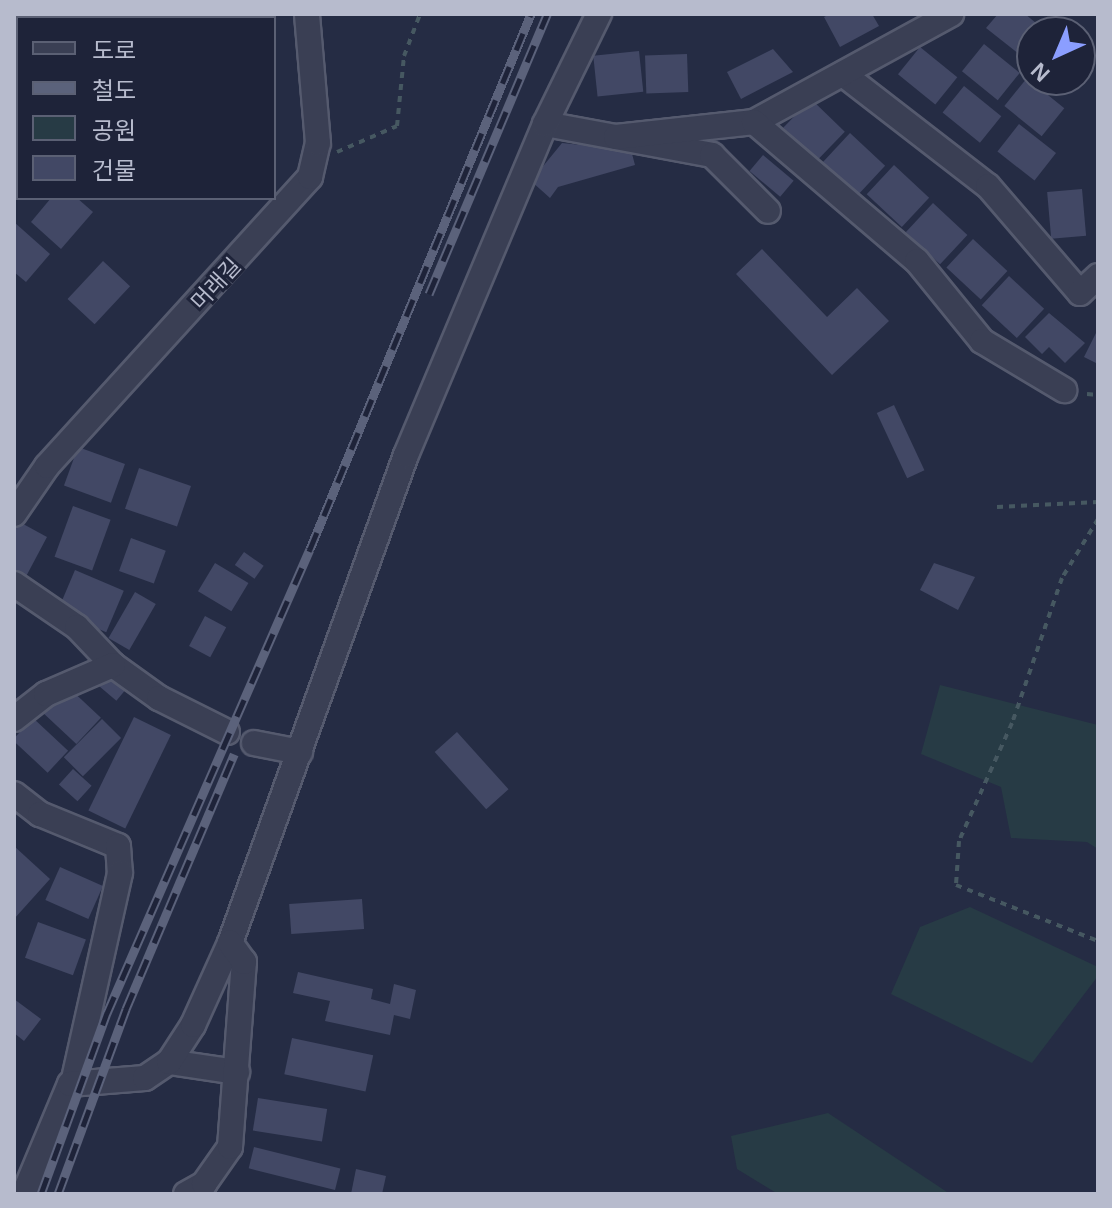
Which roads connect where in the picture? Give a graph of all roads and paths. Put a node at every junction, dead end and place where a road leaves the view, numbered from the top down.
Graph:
1 (307, 14) edge
2 (420, 14) edge
3 (599, 14) edge
4 (951, 14) edge
5 (843, 74) junction
6 (754, 122) junction
7 (545, 124) junction
8 (616, 137) junction
9 (316, 159) junction
10 (768, 211) dead end
11 (1098, 276) edge
12 (1064, 390) dead end
13 (1098, 502) edge
14 (997, 507) dead end
15 (14, 514) edge
16 (1098, 519) edge
17 (14, 584) edge
18 (113, 665) junction
19 (14, 719) edge
20 (227, 732) dead end
21 (254, 743) dead end
22 (300, 752) junction
23 (14, 794) edge
24 (1098, 941) edge
25 (230, 943) junction
26 (169, 1062) junction
27 (237, 1072) junction
28 (73, 1084) junction
29 (24, 1194) edge
30 (186, 1194) edge

1 - 9 street
2 - 9 path
3 - 7 street
4 - 5 street
5 - 6 street
5 - 11 street
6 - 8 street
6 - 12 street
7 - 8 street
7 - 22 street
8 - 10 street
9 - 15 street, 머래길
13 - 14 path
16 - 24 path
17 - 18 street
18 - 19 street
18 - 20 street
21 - 22 street
22 - 25 street
23 - 28 street
25 - 26 street
25 - 27 street
26 - 27 street
26 - 28 street
27 - 30 street
28 - 29 street

